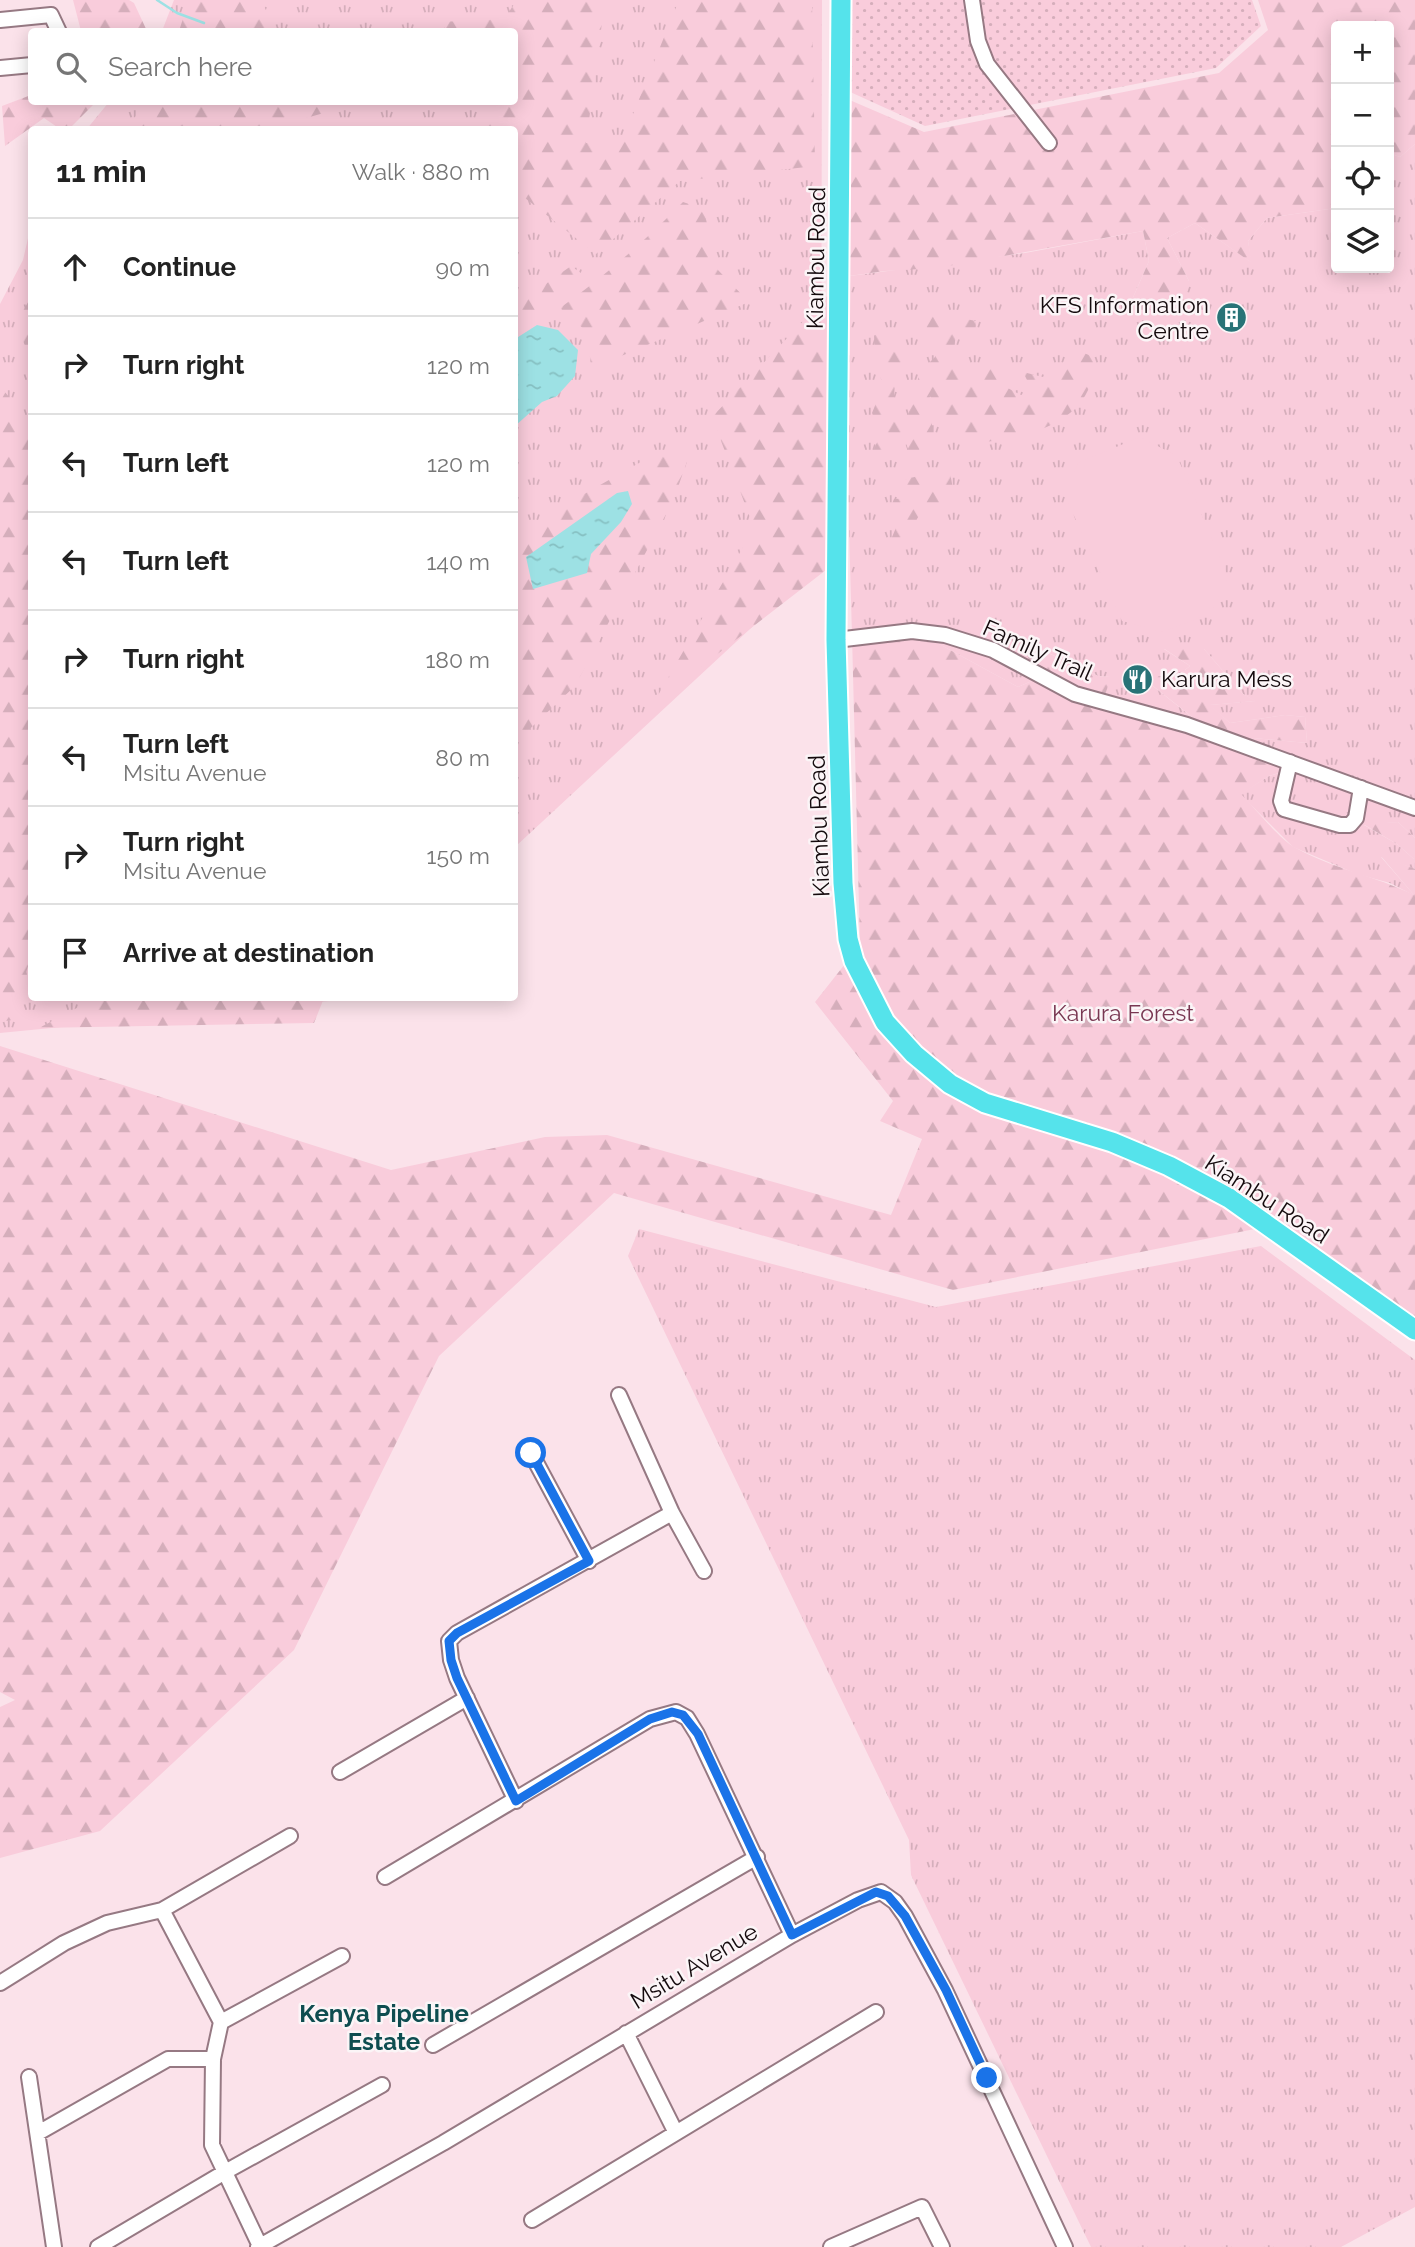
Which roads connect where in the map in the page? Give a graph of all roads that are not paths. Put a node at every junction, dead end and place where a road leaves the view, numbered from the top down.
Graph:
1 (841, 0) edge
2 (972, 0) edge
3 (0, 20) edge
4 (57, 28) edge
5 (28, 65) edge
6 (0, 68) edge
7 (1049, 143) dead end
8 (836, 640) junction
9 (1290, 762) junction
10 (1361, 788) junction
11 (1415, 808) edge
12 (1415, 1330) edge
13 (619, 1395) dead end
14 (531, 1453) dead end
15 (672, 1514) junction
16 (589, 1561) junction
17 (704, 1571) dead end
18 (467, 1698) junction
19 (340, 1772) dead end
20 (516, 1801) junction
21 (290, 1836) dead end
22 (757, 1857) junction
23 (385, 1877) dead end
24 (162, 1910) junction
25 (792, 1935) junction
26 (342, 1956) dead end
27 (0, 1983) edge
28 (876, 2012) dead end
29 (221, 2022) junction
30 (626, 2033) junction
31 (433, 2045) dead end
32 (213, 2059) junction
33 (29, 2077) dead end
34 (382, 2085) dead end
35 (38, 2133) junction
36 (676, 2133) junction
37 (225, 2172) junction
38 (532, 2220) dead end
39 (54, 2247) edge
40 (98, 2247) edge
41 (259, 2247) edge
42 (831, 2247) edge
43 (942, 2247) edge
44 (1065, 2247) edge

1 - 8 highway, Kiambu Road
2 - 7 street
3 - 4 street
5 - 6 street
8 - 9 street, Family Trail
8 - 12 highway, Kiambu Road
9 - 10 street, Family Trail
9 - 10 street
10 - 11 street, Family Trail
13 - 15 street
14 - 16 street
15 - 16 street
15 - 17 street
16 - 18 street
18 - 19 street
18 - 20 street
20 - 22 street
20 - 23 street
21 - 24 street
22 - 25 street
22 - 31 street
24 - 27 street
24 - 29 street
25 - 30 street, Msitu Avenue
25 - 44 street, Msitu Avenue
26 - 29 street
28 - 36 street
29 - 32 street
30 - 36 street
30 - 41 street, Msitu Avenue
32 - 35 street
32 - 37 street
33 - 35 street
34 - 37 street
35 - 39 street
36 - 38 street
37 - 40 street
37 - 41 street
42 - 43 street

